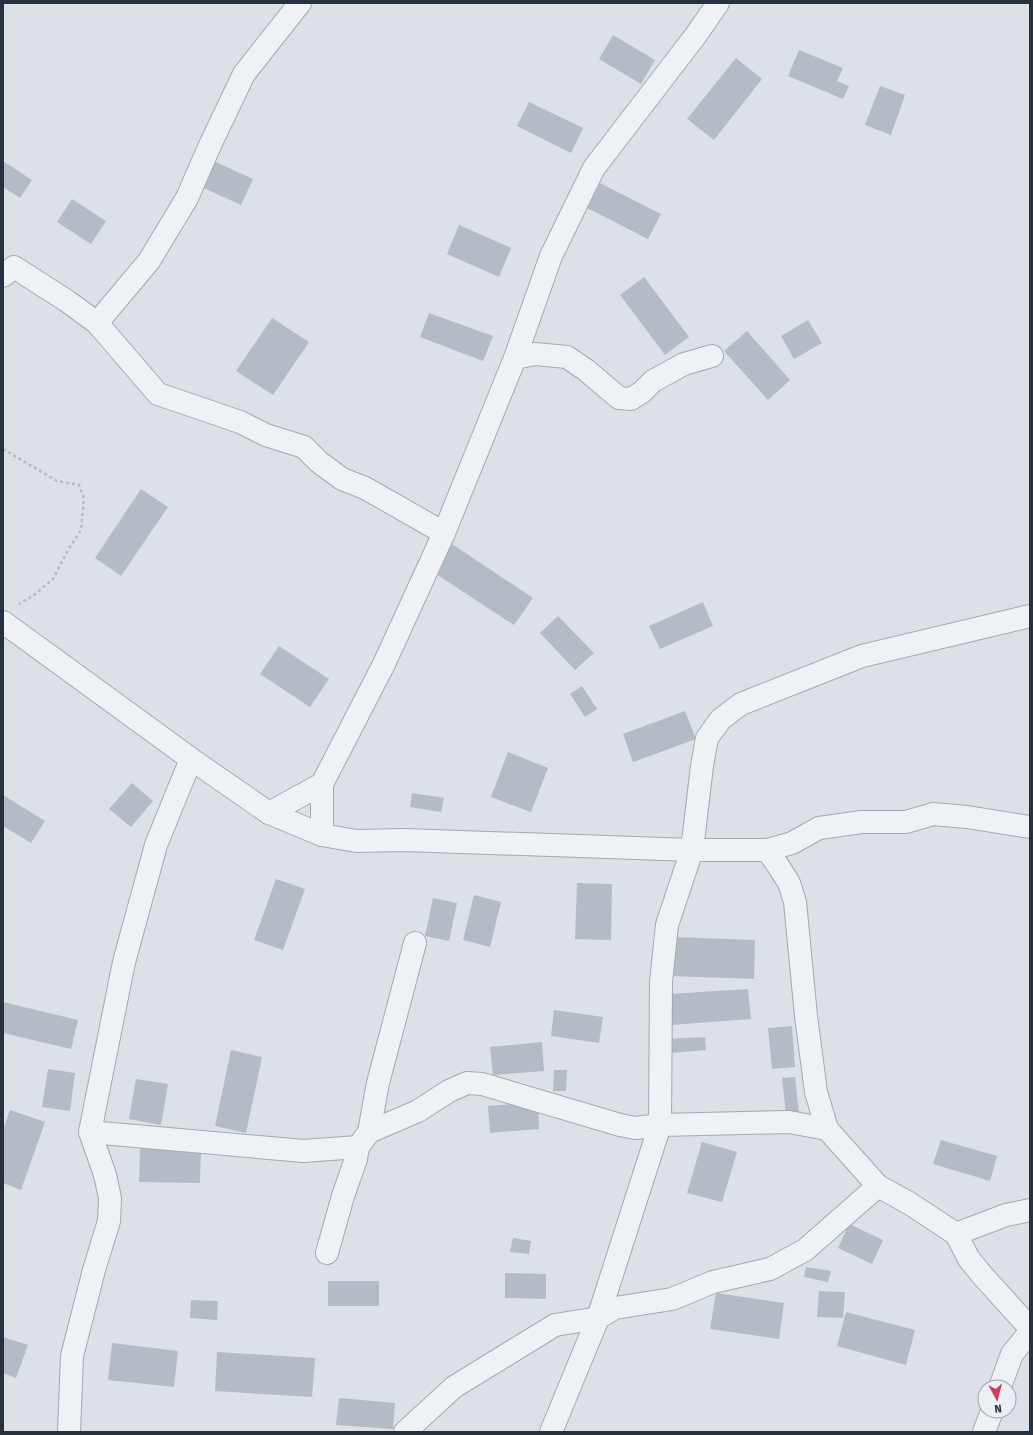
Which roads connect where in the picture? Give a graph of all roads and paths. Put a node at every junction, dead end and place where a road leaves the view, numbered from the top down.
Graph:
1 (300, 3) edge
2 (718, 3) edge
3 (3, 276) edge
4 (97, 323) junction
5 (712, 356) dead end
6 (514, 358) junction
7 (3, 449) edge
8 (444, 533) junction
9 (9, 614) edge
10 (1030, 616) edge
11 (191, 759) junction
12 (322, 784) junction
13 (269, 813) junction
14 (1030, 827) edge
15 (322, 836) junction
16 (692, 850) junction
17 (767, 850) junction
18 (415, 943) dead end
19 (660, 1125) junction
20 (827, 1128) junction
21 (90, 1132) junction
22 (363, 1140) junction
23 (878, 1186) junction
24 (1030, 1210) edge
25 (956, 1234) junction
26 (327, 1253) dead end
27 (598, 1318) junction
28 (1030, 1328) edge
29 (1030, 1332) edge
30 (1003, 1379) edge
31 (989, 1419) edge
32 (69, 1432) edge
33 (405, 1432) edge
34 (551, 1432) edge
35 (984, 1432) edge

1 - 4 street
2 - 6 street
3 - 4 street
4 - 8 street
5 - 6 street
6 - 8 street
7 - 9 path
8 - 12 street
9 - 11 street
10 - 16 street
11 - 13 street
11 - 21 street
12 - 13 street
12 - 15 street
13 - 15 street
14 - 17 street
15 - 16 street
16 - 17 street
16 - 19 street
17 - 20 street
18 - 22 street
19 - 20 street
19 - 22 street
19 - 27 street
20 - 23 street
21 - 22 street
21 - 32 street
22 - 26 street
23 - 25 street
23 - 27 street
24 - 25 street
25 - 28 street
27 - 33 street
27 - 34 street
29 - 30 street
31 - 35 street

